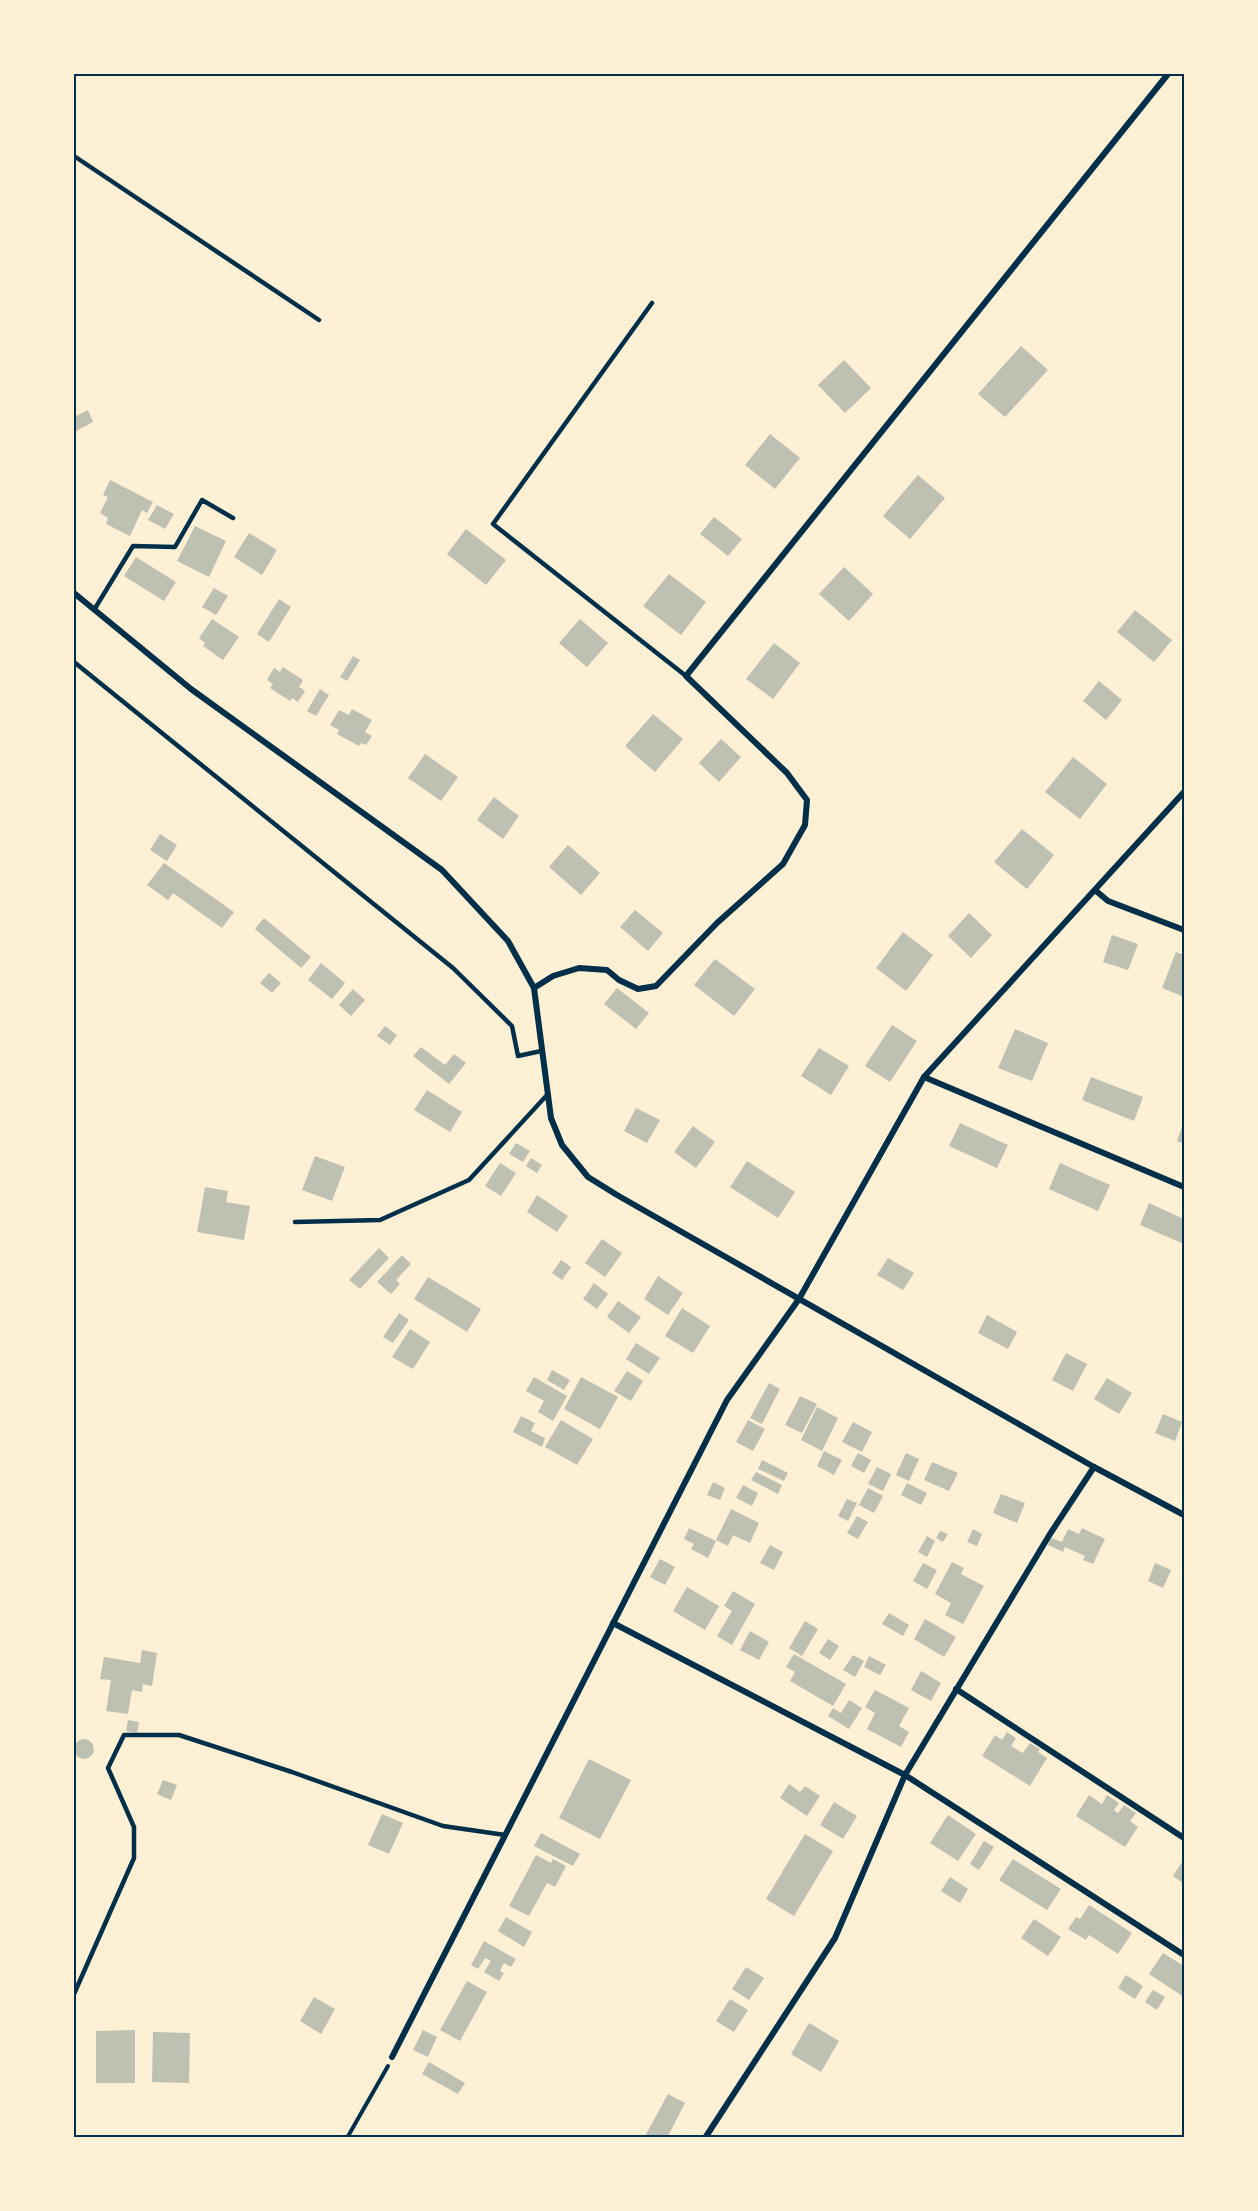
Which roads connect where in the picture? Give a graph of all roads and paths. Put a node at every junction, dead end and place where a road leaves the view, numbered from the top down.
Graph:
1 (1168, 74) edge
2 (74, 156) edge
3 (652, 303) dead end
4 (319, 320) dead end
5 (233, 518) dead end
6 (74, 593) edge
7 (94, 610) junction
8 (74, 662) edge
9 (686, 676) junction
10 (1185, 792) edge
11 (1095, 890) junction
12 (1185, 930) edge
13 (534, 988) junction
14 (542, 1051) junction
15 (924, 1077) junction
16 (547, 1095) junction
17 (1185, 1187) edge
18 (295, 1222) dead end
19 (799, 1299) junction
20 (1094, 1467) junction
21 (1185, 1515) edge
22 (613, 1623) junction
23 (956, 1689) junction
24 (905, 1775) junction
25 (506, 1834) junction
26 (1185, 1838) edge
27 (1185, 1955) edge
28 (74, 1994) edge
29 (393, 2057) joint
30 (347, 2138) edge
31 (705, 2138) edge

1 - 9 street
2 - 4 lane
3 - 9 lane
5 - 7 lane
6 - 7 street
7 - 13 street
8 - 14 lane
9 - 13 street
10 - 11 street
11 - 12 street
11 - 15 street
13 - 14 street
14 - 16 street
15 - 17 street
15 - 19 street
16 - 18 lane
16 - 19 street
19 - 20 street
19 - 22 street
20 - 21 street
20 - 23 street
22 - 24 street
22 - 25 street
23 - 24 street
23 - 26 street
24 - 27 street
24 - 31 street
25 - 28 lane
25 - 29 street
29 - 30 path

